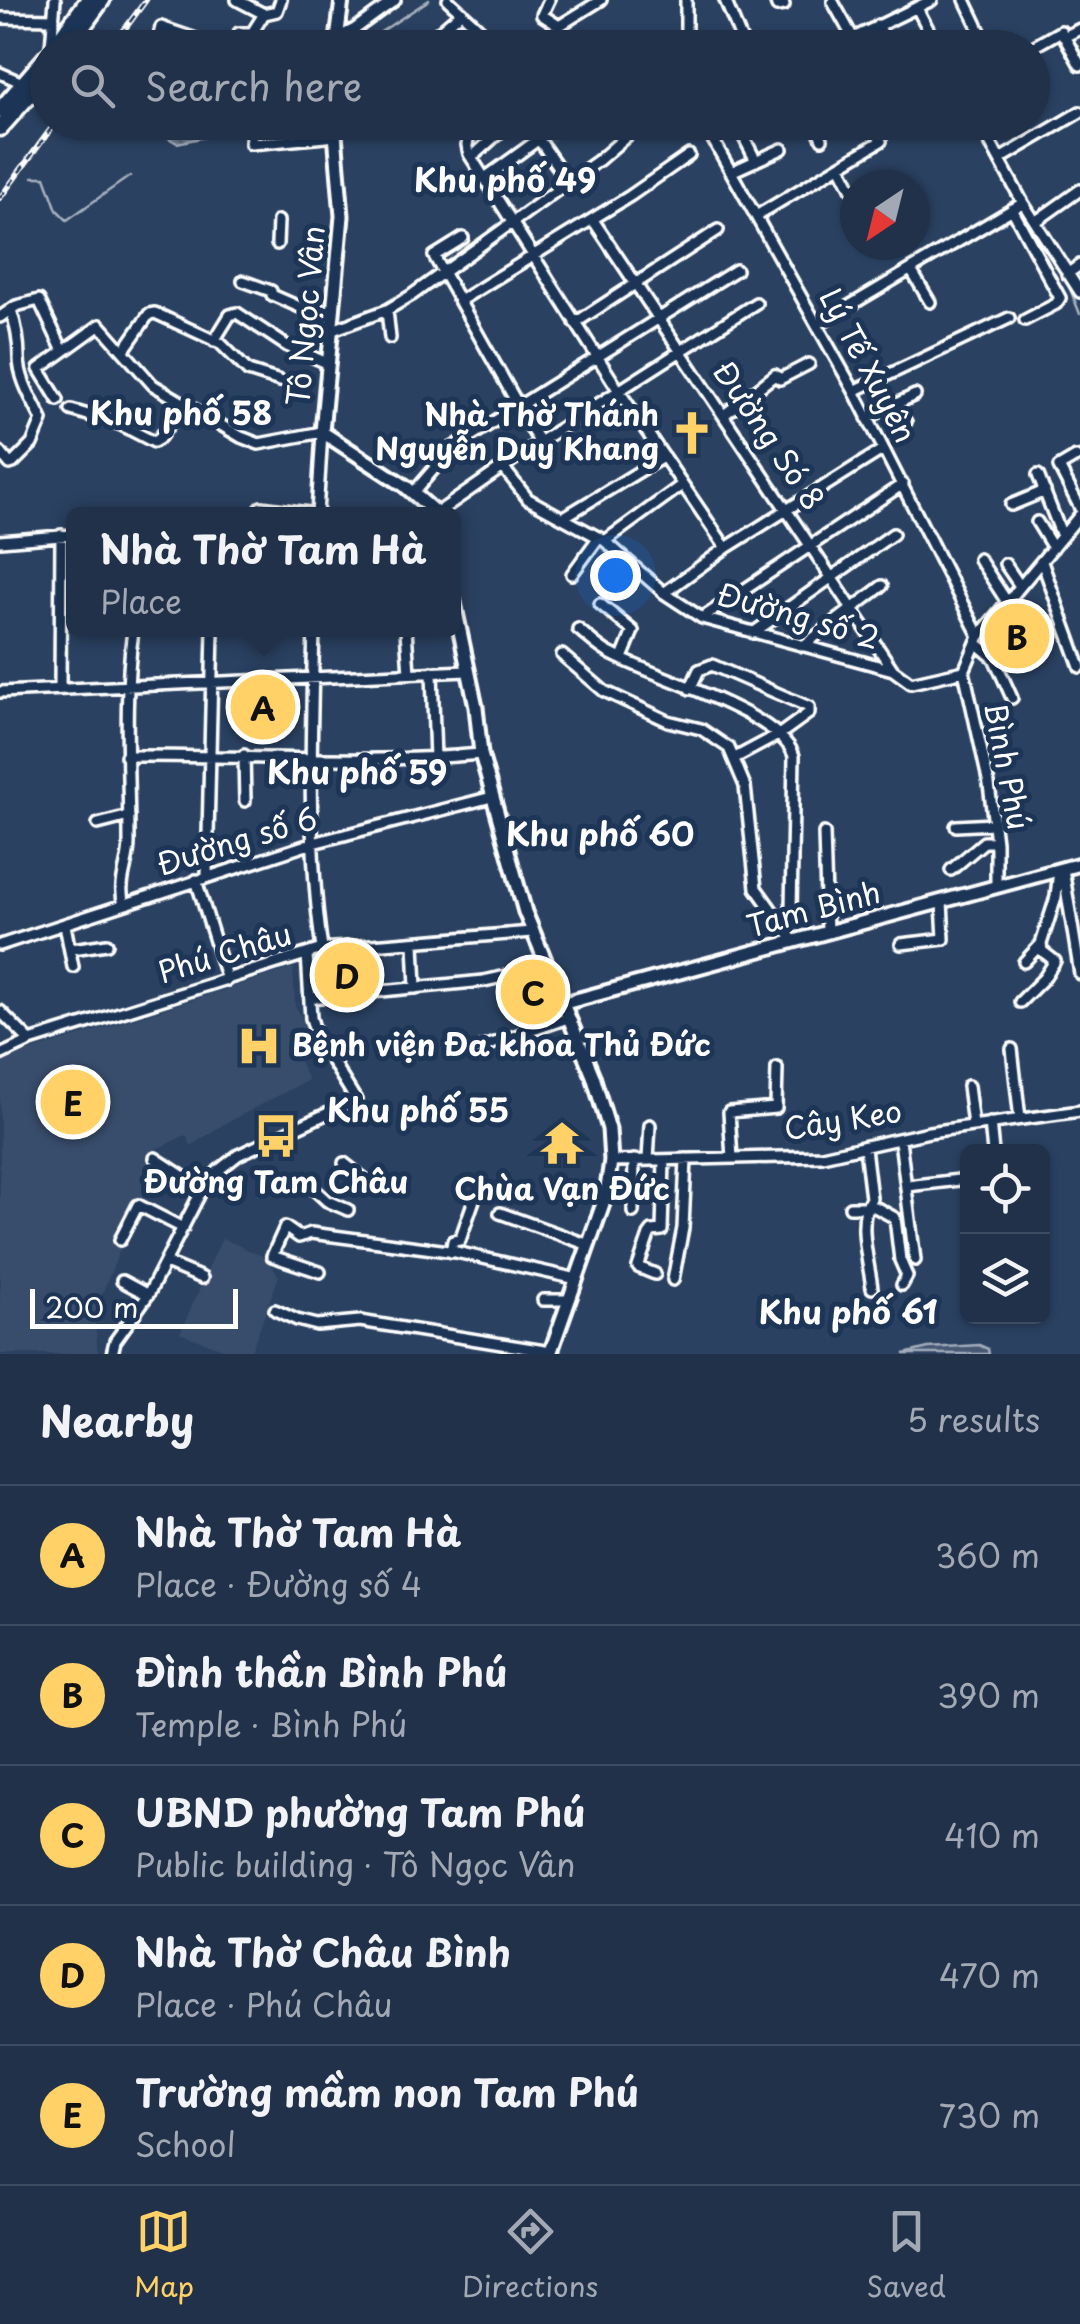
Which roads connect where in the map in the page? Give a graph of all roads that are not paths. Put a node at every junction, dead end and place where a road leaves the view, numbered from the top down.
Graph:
1 (55, 0) edge
2 (88, 0) edge
3 (102, 0) edge
4 (237, 0) edge
5 (281, 0) edge
6 (342, 0) edge
7 (394, 0) edge
8 (448, 0) edge
9 (548, 0) edge
10 (600, 0) edge
11 (686, 0) edge
12 (725, 0) edge
13 (932, 0) edge
14 (965, 0) edge
15 (833, 2) edge
16 (916, 8) junction
17 (462, 12) junction
18 (264, 14) junction
19 (0, 18) edge
20 (54, 19) junction
21 (878, 25) junction
22 (1080, 29) edge
23 (53, 30) edge
24 (66, 30) edge
25 (80, 30) edge
26 (254, 30) edge
27 (338, 30) edge
28 (355, 30) edge
29 (441, 30) edge
30 (481, 30) edge
31 (686, 30) edge
32 (738, 30) edge
33 (849, 30) edge
34 (868, 30) edge
35 (881, 30) edge
36 (928, 30) edge
37 (979, 30) edge
38 (1063, 34) junction
39 (1050, 40) edge
40 (1080, 65) edge
41 (0, 73) edge
42 (30, 78) edge
43 (25, 84) junction
44 (30, 94) edge
45 (0, 110) edge
46 (1080, 112) edge
47 (0, 128) edge
48 (1050, 130) edge
49 (250, 140) edge
50 (273, 140) edge
51 (336, 140) edge
52 (468, 140) edge
53 (491, 140) edge
54 (538, 140) edge
55 (540, 140) edge
56 (620, 140) edge
57 (714, 140) edge
58 (745, 140) edge
59 (881, 140) edge
60 (989, 140) edge
61 (1032, 140) edge
62 (782, 149) dead end
63 (689, 155) dead end
64 (472, 157) junction
65 (1000, 159) junction
66 (756, 161) junction
67 (840, 166) junction
68 (842, 170) edge
69 (731, 172) junction
70 (484, 178) junction
71 (568, 182) junction
72 (1080, 190) edge
73 (1023, 203) junction
74 (1012, 210) junction
75 (756, 216) junction
76 (511, 220) junction
77 (593, 220) junction
78 (278, 221) dead end
79 (1036, 222) junction
80 (718, 230) dead end
81 (464, 238) dead end
82 (277, 244) dead end
83 (534, 256) junction
84 (1080, 265) edge
85 (736, 270) dead end
86 (911, 270) junction
87 (442, 272) junction
88 (1068, 274) junction
89 (243, 281) dead end
90 (636, 284) junction
91 (1080, 292) edge
92 (461, 300) junction
93 (930, 302) dead end
94 (756, 303) dead end
95 (11, 310) junction
96 (387, 310) junction
97 (332, 311) junction
98 (0, 317) edge
99 (658, 317) junction
100 (1009, 318) dead end
101 (1025, 320) dead end
102 (576, 323) junction
103 (817, 325) junction
104 (330, 332) junction
105 (390, 338) dead end
106 (214, 341) junction
107 (124, 350) junction
108 (680, 350) junction
109 (63, 351) junction
110 (597, 356) junction
111 (327, 363) junction
112 (809, 364) dead end
113 (280, 381) dead end
114 (619, 391) junction
115 (854, 391) junction
116 (914, 395) dead end
117 (58, 400) dead end
118 (185, 402) junction
119 (894, 405) junction
120 (520, 406) junction
121 (71, 410) dead end
122 (724, 415) junction
123 (867, 418) junction
124 (906, 422) dead end
125 (322, 432) junction
126 (539, 442) junction
127 (882, 450) junction
128 (0, 452) edge
129 (663, 456) junction
130 (1076, 457) dead end
131 (502, 466) junction
132 (1038, 475) dead end
133 (902, 484) junction
134 (682, 485) junction
135 (1045, 491) junction
136 (414, 492) junction
137 (1011, 504) dead end
138 (317, 507) edge
139 (430, 507) edge
140 (446, 507) edge
141 (788, 510) junction
142 (1080, 512) edge
143 (564, 517) junction
144 (1036, 522) dead end
145 (894, 534) dead end
146 (66, 535) edge
147 (1062, 536) junction
148 (602, 539) junction
149 (0, 541) edge
150 (811, 546) junction
151 (726, 548) junction
152 (1053, 548) junction
153 (66, 557) edge
154 (979, 558) dead end
155 (1042, 562) junction
156 (1005, 564) dead end
157 (572, 574) dead end
158 (832, 576) junction
159 (882, 586) dead end
160 (1020, 586) junction
161 (664, 593) junction
162 (1008, 602) junction
163 (600, 604) dead end
164 (852, 606) junction
165 (702, 618) junction
166 (578, 629) dead end
167 (754, 633) junction
168 (131, 637) edge
169 (213, 637) edge
170 (314, 637) edge
171 (406, 637) edge
172 (460, 637) edge
173 (978, 640) junction
174 (804, 646) junction
175 (562, 656) dead end
176 (622, 658) junction
177 (1080, 667) edge
178 (892, 670) junction
179 (467, 671) junction
180 (964, 671) junction
181 (432, 672) junction
182 (409, 673) junction
183 (312, 678) junction
184 (210, 684) junction
185 (60, 688) junction
186 (125, 688) junction
187 (690, 689) junction
188 (0, 692) edge
189 (1012, 698) dead end
190 (780, 734) junction
191 (481, 754) junction
192 (208, 755) junction
193 (244, 755) junction
194 (126, 756) junction
195 (312, 758) junction
196 (734, 758) junction
197 (435, 759) junction
198 (492, 797) junction
199 (245, 801) dead end
200 (128, 816) junction
201 (98, 824) dead end
202 (994, 824) junction
203 (956, 826) dead end
204 (824, 834) dead end
205 (996, 842) junction
206 (313, 843) junction
207 (1080, 864) edge
208 (951, 870) dead end
209 (1061, 870) junction
210 (202, 878) junction
211 (996, 887) junction
212 (942, 902) junction
213 (124, 904) junction
214 (1076, 917) edge
215 (66, 924) junction
216 (784, 928) junction
217 (532, 932) junction
218 (827, 932) junction
219 (944, 939) junction
220 (957, 940) dead end
221 (793, 942) junction
222 (106, 944) dead end
223 (414, 944) junction
224 (901, 944) dead end
225 (1041, 944) junction
226 (0, 945) edge
227 (72, 950) junction
228 (322, 950) junction
229 (307, 954) junction
230 (1078, 956) edge
231 (1024, 962) dead end
232 (73, 967) dead end
233 (547, 967) junction
234 (1080, 974) edge
235 (227, 980) junction
236 (416, 988) junction
237 (310, 998) junction
238 (1020, 1002) dead end
239 (561, 1004) junction
240 (0, 1011) edge
241 (568, 1018) junction
242 (30, 1041) junction
243 (1012, 1048) dead end
244 (478, 1049) dead end
245 (0, 1055) edge
246 (778, 1068) dead end
247 (968, 1086) dead end
248 (1080, 1110) edge
249 (1020, 1119) junction
250 (990, 1123) junction
251 (973, 1125) junction
252 (650, 1126) dead end
253 (900, 1140) junction
254 (993, 1144) edge
255 (865, 1148) junction
256 (155, 1158) dead end
257 (732, 1158) junction
258 (686, 1159) junction
259 (634, 1160) junction
260 (648, 1160) junction
261 (664, 1160) junction
262 (611, 1161) junction
263 (344, 1162) dead end
264 (960, 1179) edge
265 (367, 1181) dead end
266 (907, 1186) junction
267 (202, 1189) junction
268 (315, 1190) dead end
269 (474, 1197) dead end
270 (866, 1206) junction
271 (850, 1207) dead end
272 (348, 1210) dead end
273 (633, 1212) dead end
274 (500, 1213) dead end
275 (183, 1228) junction
276 (120, 1240) dead end
277 (589, 1246) junction
278 (451, 1252) junction
279 (914, 1260) dead end
280 (166, 1263) junction
281 (320, 1272) dead end
282 (655, 1274) dead end
283 (202, 1278) dead end
284 (578, 1279) junction
285 (674, 1280) dead end
286 (122, 1281) dead end
287 (902, 1285) dead end
288 (872, 1288) dead end
289 (148, 1295) junction
290 (543, 1300) dead end
291 (569, 1300) junction
292 (275, 1310) dead end
293 (551, 1353) edge
294 (112, 1354) edge

1 - 20 street
2 - 24 highway
3 - 25 highway
4 - 18 street
5 - 18 street
6 - 27 main road
7 - 28 street
8 - 17 street
9 - 10 street
11 - 31 street
12 - 32 street
13 - 16 street
14 - 37 street
15 - 33 street
16 - 21 street
16 - 36 street
17 - 29 street
17 - 30 street
18 - 26 street
19 - 20 street
20 - 23 street
21 - 34 street
21 - 35 street
22 - 38 street
38 - 39 street
38 - 40 street
41 - 43 street
42 - 43 highway
43 - 45 highway
44 - 47 highway
46 - 48 street
49 - 50 street
51 - 97 main road, Tô Ngọc Vân
52 - 64 street
53 - 64 street
54 - 70 street
55 - 71 street
56 - 71 street
57 - 69 street, Lý Tế Xuyên
58 - 66 street
59 - 67 street
60 - 65 street
61 - 65 street
62 - 66 street
63 - 77 street
64 - 70 street
65 - 73 street
66 - 69 street
67 - 68 street
67 - 75 street
69 - 75 street, Lý Tế Xuyên
70 - 76 street
71 - 76 street
72 - 79 street
73 - 74 street
73 - 79 street
74 - 86 street
74 - 101 street
75 - 103 street, Lý Tế Xuyên
76 - 83 street
76 - 87 street
77 - 83 street
77 - 90 street, Đường Só 8
78 - 82 street
79 - 88 street
80 - 90 street
81 - 87 street
83 - 92 street
83 - 102 street
84 - 88 street
85 - 99 street
86 - 93 street
86 - 103 street
87 - 92 street
87 - 96 street
88 - 91 street
89 - 97 street
90 - 99 street, Đường Só 8
90 - 102 street
92 - 120 street
94 - 108 street
95 - 98 street
95 - 109 street
95 - 128 street
96 - 104 street
96 - 105 street
97 - 104 main road, Tô Ngọc Vân
99 - 108 street, Đường Só 8
99 - 110 street
100 - 115 street
102 - 110 street
103 - 115 street, Lý Tế Xuyên
104 - 111 main road, Tô Ngọc Vân
106 - 107 street
106 - 111 street
106 - 113 street
107 - 109 street
107 - 118 street
108 - 114 street
108 - 122 street, Đường Só 8
109 - 117 street
110 - 114 street
110 - 120 street
111 - 125 main road, Tô Ngọc Vân
112 - 122 street
114 - 126 street
114 - 129 street
115 - 123 street, Lý Tế Xuyên
116 - 119 street
118 - 121 street
118 - 125 street
119 - 123 street
119 - 124 street
120 - 126 street
120 - 136 street
122 - 141 street, Đường Só 8
123 - 127 street, Lý Tế Xuyên
125 - 136 main road, Tô Ngọc Vân
125 - 138 street
126 - 131 street
127 - 133 street, Lý Tế Xuyên
127 - 141 street
129 - 134 street
129 - 143 street
130 - 142 street
131 - 140 street
131 - 143 street, Đường số 2
132 - 135 street
133 - 150 street
133 - 173 street, Lý Tế Xuyên
134 - 148 street
134 - 151 street
135 - 137 street
135 - 147 street
136 - 139 main road, Tô Ngọc Vân
141 - 150 street, Đường Só 8
141 - 151 street
142 - 147 street, Bình Phú
143 - 148 street, Đường số 2
144 - 152 street
145 - 158 street
146 - 149 street
147 - 152 street, Bình Phú
148 - 157 street
148 - 161 street, Đường số 2
150 - 158 street, Đường Só 8
150 - 165 street
151 - 161 street
152 - 155 street, Bình Phú
153 - 185 street
154 - 162 street
155 - 160 street, Bình Phú
155 - 177 street
156 - 160 street
158 - 164 street, Đường Só 8
158 - 167 street
159 - 164 street
160 - 162 street, Bình Phú
161 - 165 street, Đường số 2
162 - 173 street, Bình Phú
163 - 176 street
164 - 174 street
164 - 178 street, Đường Só 8
165 - 167 street, Đường số 2
166 - 176 street
167 - 174 street, Đường số 2
168 - 186 street
169 - 184 street
170 - 183 street
171 - 182 street
172 - 179 main road
173 - 180 street, Bình Phú
173 - 189 street, Lý Tế Xuyên
174 - 178 street, Đường số 2
175 - 196 street
176 - 187 street
178 - 180 street, Đường Só 8
179 - 181 street
179 - 191 main road
180 - 202 street, Bình Phú
181 - 182 street
181 - 197 street
182 - 183 street
183 - 184 street
183 - 195 street
184 - 186 street
184 - 192 street
185 - 186 street
185 - 188 street
186 - 194 street
187 - 190 street
187 - 190 street
190 - 196 street
190 - 216 street
191 - 197 street
191 - 198 main road
192 - 193 street
192 - 194 street
192 - 210 street
193 - 195 street
193 - 199 street
194 - 200 street
195 - 197 street
195 - 206 street
196 - 216 street
198 - 206 street, Đường số 6
198 - 217 main road
200 - 201 street
200 - 213 street
202 - 203 street
202 - 205 street, Bình Phú
204 - 218 street
205 - 208 street
205 - 211 street, Bình Phú
206 - 210 street, Đường số 6
206 - 228 street
207 - 209 main road, Tam Bình
209 - 211 main road, Tam Bình
209 - 214 street
209 - 225 street
210 - 213 street, Đường số 6
210 - 235 street
211 - 212 main road, Tam Bình
212 - 218 main road, Tam Bình
212 - 219 street
213 - 215 street, Đường số 6
214 - 230 street
215 - 226 street, Đường số 6
215 - 227 street
216 - 221 street
217 - 223 street, Phú Châu
217 - 233 main road
218 - 221 main road, Tam Bình
219 - 220 street
219 - 224 street
221 - 239 main road, Tam Bình
222 - 227 street
223 - 228 street, Phú Châu
223 - 236 street
225 - 231 street
225 - 238 street
227 - 232 street
228 - 229 street, Phú Châu
229 - 235 street, Phú Châu
229 - 237 street
230 - 234 street
233 - 236 street
233 - 239 main road
235 - 242 street, Phú Châu
236 - 237 street
237 - 267 street
239 - 241 main road
240 - 242 street
241 - 244 street
241 - 262 main road
242 - 245 street, Phú Châu
243 - 249 street
246 - 257 street
247 - 251 street
248 - 249 street, Cây Keo
249 - 250 street, Cây Keo
250 - 251 street, Cây Keo
250 - 254 street
251 - 253 street, Cây Keo
252 - 260 street
253 - 255 street, Cây Keo
253 - 266 street
255 - 257 street, Cây Keo
255 - 270 street
256 - 267 street
257 - 258 street, Cây Keo
258 - 261 street, Cây Keo
258 - 285 street
259 - 260 street, Cây Keo
259 - 262 street, Cây Keo
259 - 273 street
260 - 261 street, Cây Keo
261 - 282 street
262 - 277 main road
263 - 265 street
264 - 266 street
266 - 279 street
267 - 275 street
268 - 272 street
269 - 278 street
270 - 271 street
270 - 287 street
270 - 288 street
274 - 277 street
275 - 276 street
275 - 280 street
277 - 284 main road
278 - 281 street
278 - 284 street
280 - 283 street
280 - 289 street
284 - 291 main road
286 - 289 street
289 - 294 street
290 - 291 street
291 - 293 main road
292 - 293 street

